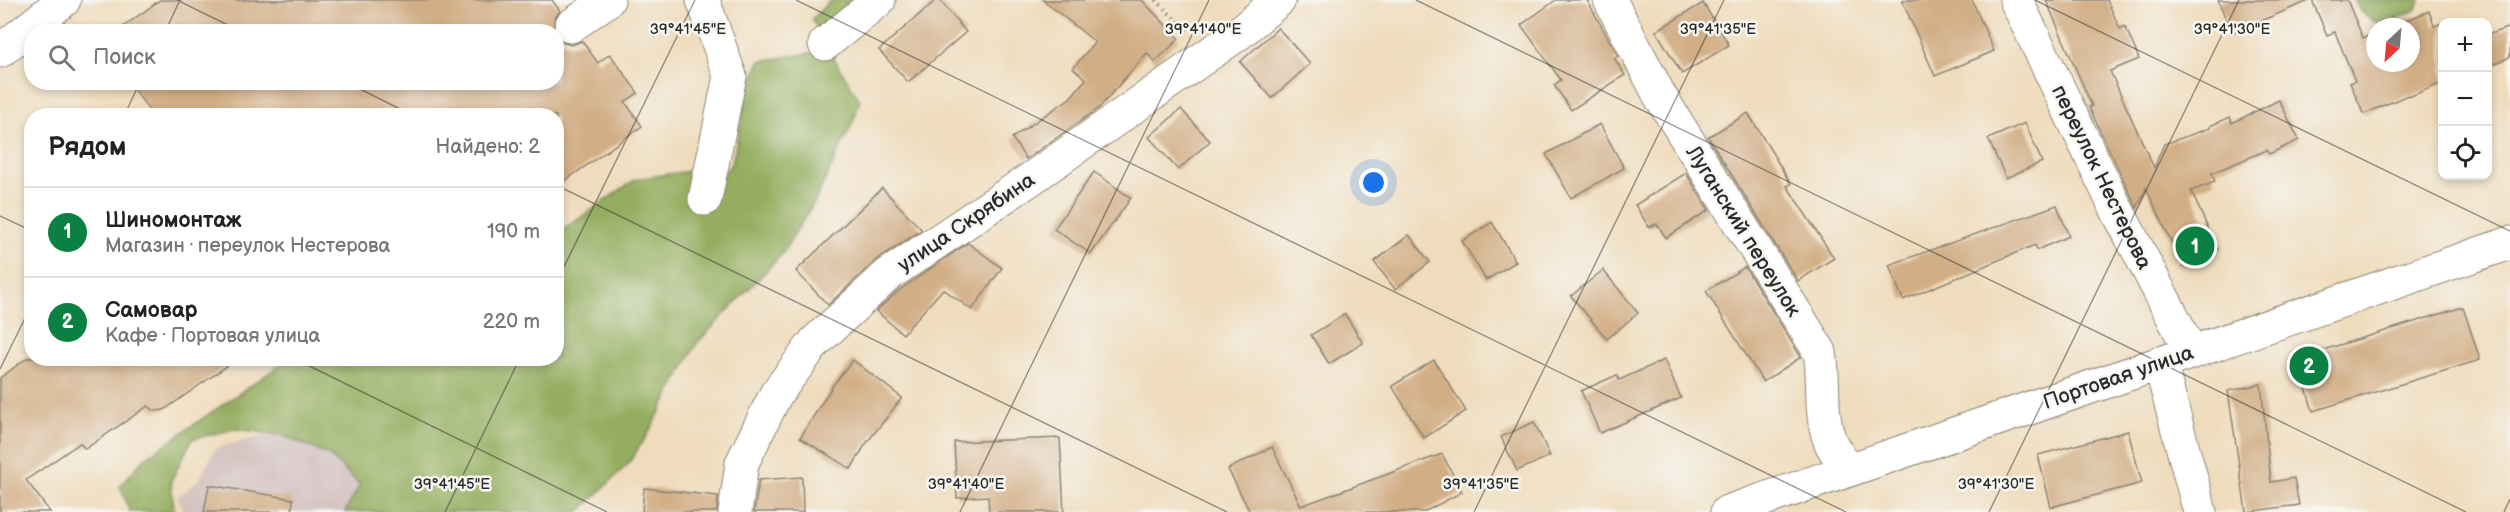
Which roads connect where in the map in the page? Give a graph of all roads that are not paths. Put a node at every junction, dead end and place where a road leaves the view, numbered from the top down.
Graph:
1 (64, 0) edge
2 (608, 0) edge
3 (703, 0) edge
4 (879, 0) edge
5 (1279, 0) edge
6 (1610, 0) edge
7 (2016, 0) edge
8 (34, 24) edge
9 (571, 26) dead end
10 (24, 32) edge
11 (825, 44) dead end
12 (0, 51) edge
13 (705, 199) dead end
14 (2510, 243) edge
15 (2191, 352) junction
16 (2160, 363) junction
17 (1848, 469) junction
18 (735, 512) edge
19 (1727, 512) edge
20 (2200, 512) edge

1 - 8 street
2 - 9 street
3 - 13 street
4 - 11 street
5 - 18 street, улица Скрябина
6 - 17 street, Луганский переулок
7 - 15 street, переулок Нестерова
10 - 12 street
14 - 15 street, Портовая улица
15 - 16 street, Портовая улица
16 - 17 street, Портовая улица
16 - 20 street
17 - 19 street, Портовая улица

